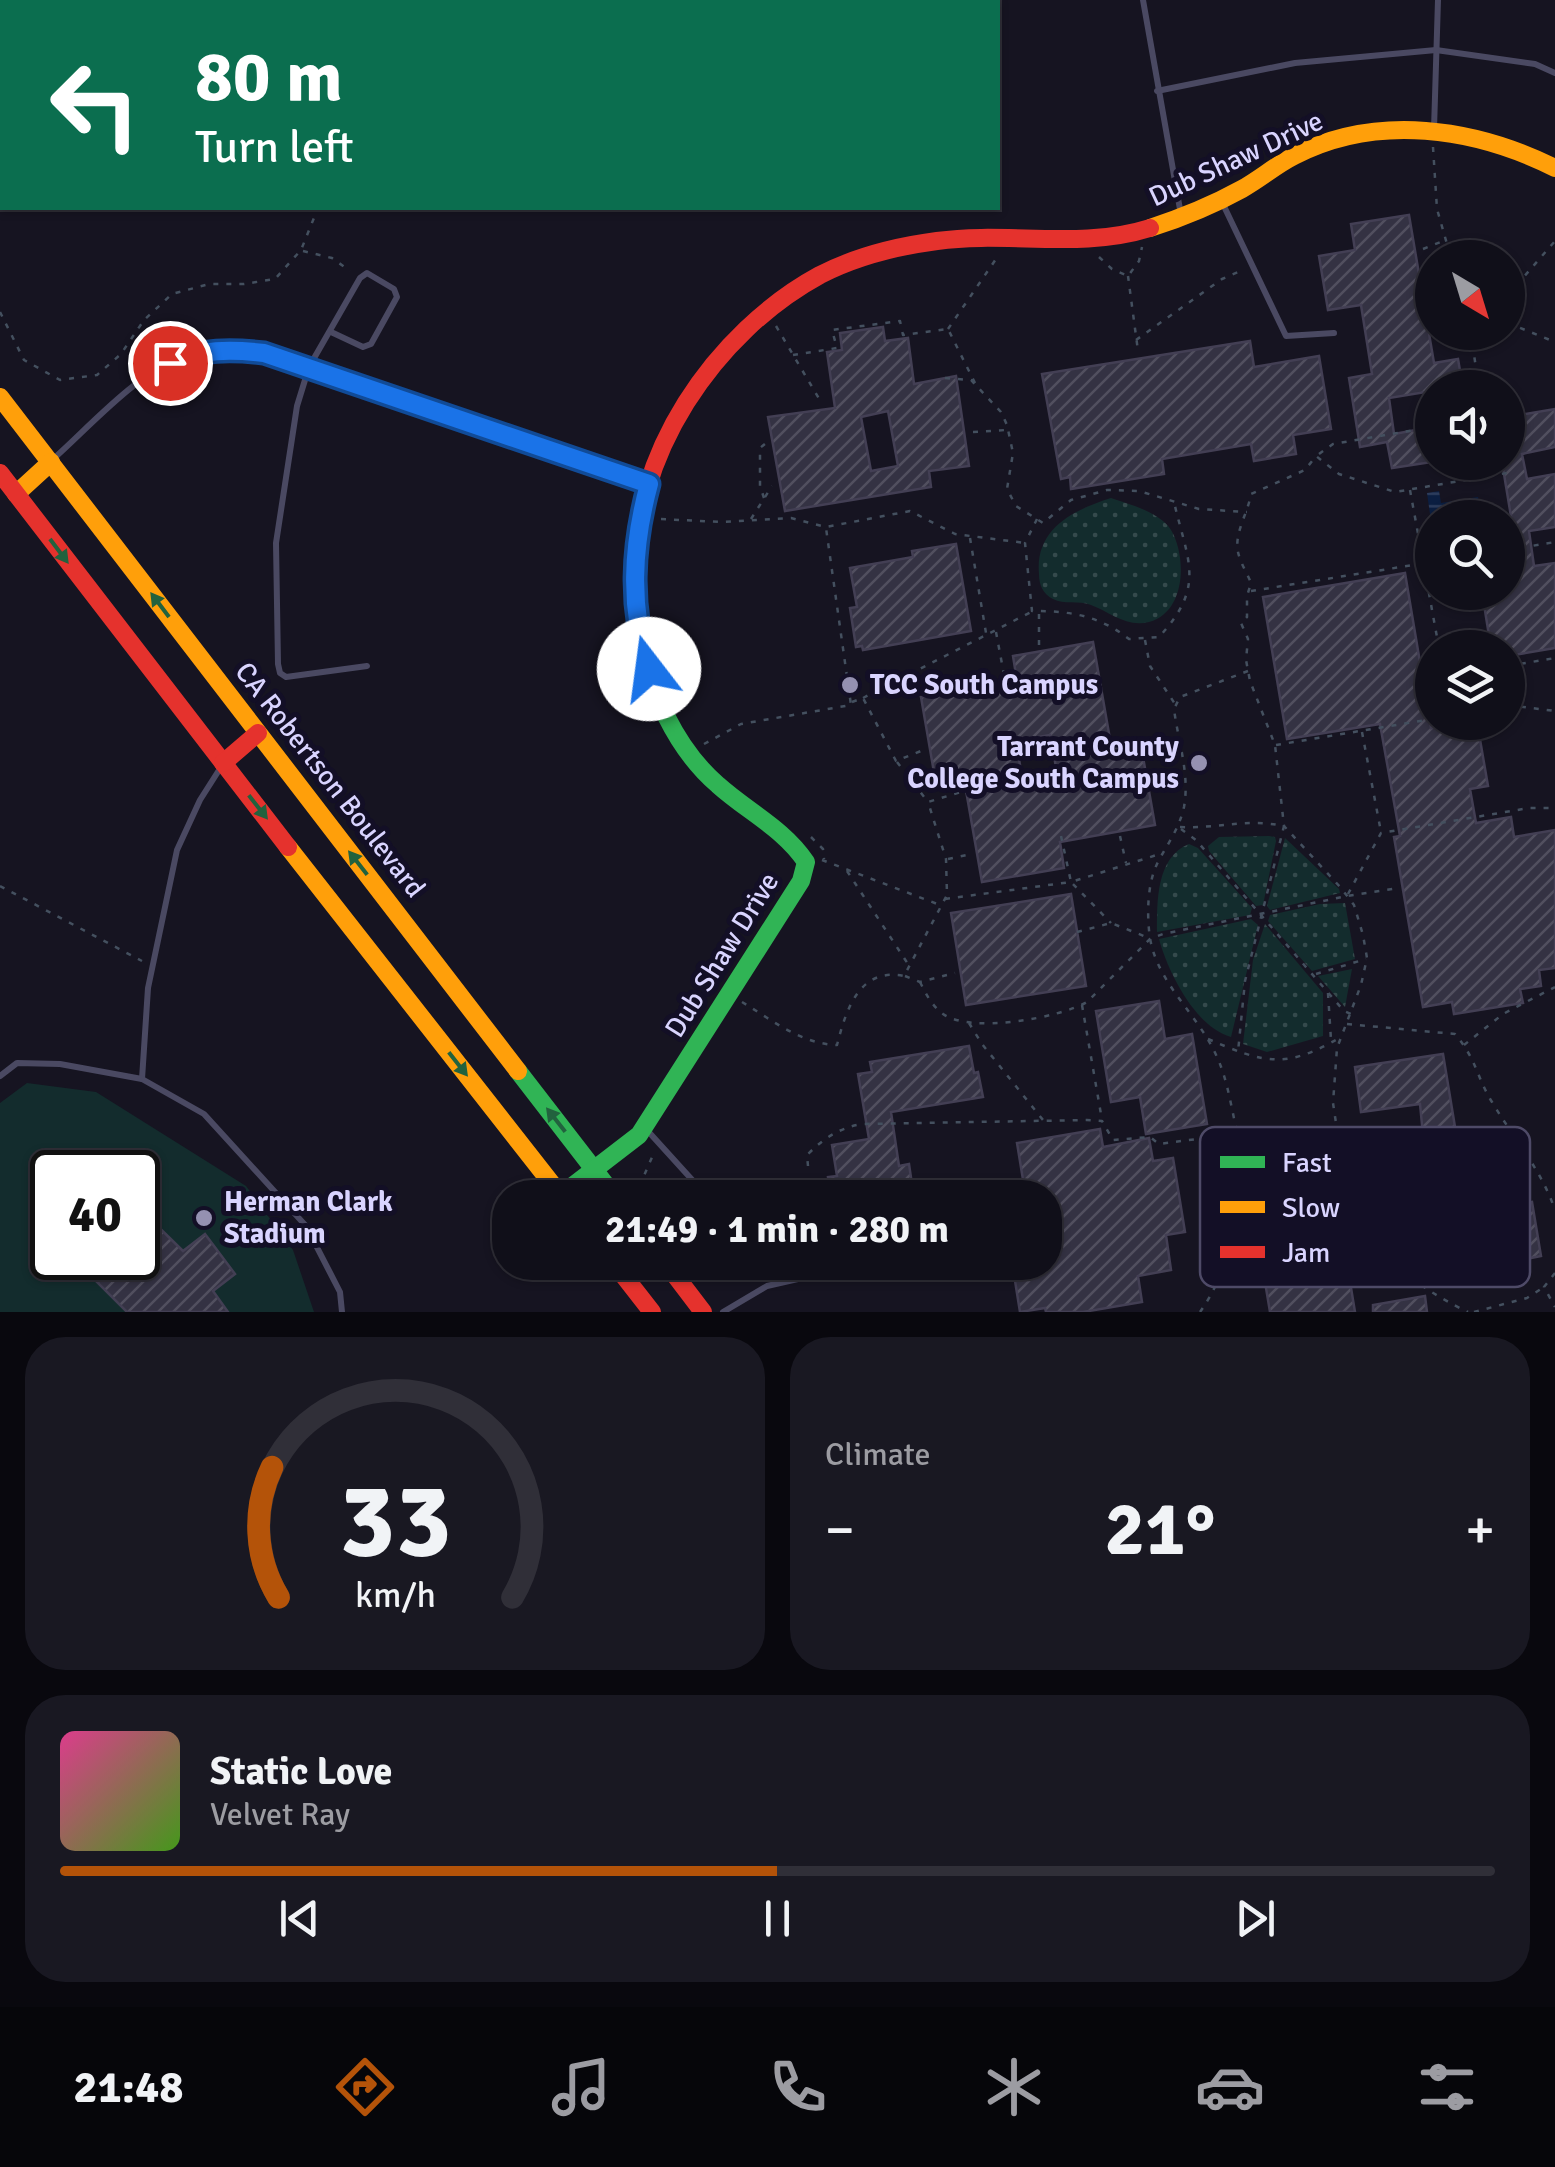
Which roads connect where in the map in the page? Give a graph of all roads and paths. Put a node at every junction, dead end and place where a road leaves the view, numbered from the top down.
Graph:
1 (1142, 0) edge
2 (1438, 0) edge
3 (1436, 50) junction
4 (1555, 74) edge
5 (1158, 91) junction
6 (1437, 142) junction
7 (1420, 146) dead end
8 (1555, 168) edge
9 (1220, 199) junction
10 (317, 210) edge
11 (1181, 217) junction
12 (997, 237) junction
13 (1444, 240) edge
14 (1153, 242) dead end
15 (1555, 242) edge
16 (1143, 246) junction
17 (301, 250) junction
18 (1129, 252) dead end
19 (1114, 257) dead end
20 (1251, 267) junction
21 (1128, 276) junction
22 (1525, 276) edge
23 (360, 278) junction
24 (0, 312) edge
25 (948, 330) junction
26 (1525, 330) edge
27 (331, 332) junction
28 (766, 332) dead end
29 (1334, 333) dead end
30 (1136, 340) junction
31 (1555, 342) edge
32 (1138, 352) dead end
33 (793, 355) junction
34 (309, 367) junction
35 (945, 378) dead end
36 (977, 386) junction
37 (0, 397) edge
38 (821, 402) dead end
39 (1008, 430) junction
40 (1415, 430) edge
41 (972, 432) dead end
42 (766, 443) dead end
43 (1316, 456) junction
44 (50, 462) junction
45 (0, 473) edge
46 (1461, 480) edge
47 (649, 484) junction
48 (772, 486) dead end
49 (1409, 488) junction
50 (16, 494) junction
51 (764, 498) junction
52 (1174, 500) junction
53 (1248, 512) junction
54 (640, 516) junction
55 (1415, 518) edge
56 (1037, 519) junction
57 (750, 520) junction
58 (826, 527) junction
59 (970, 536) junction
60 (1555, 542) edge
61 (1026, 543) junction
62 (1525, 547) edge
63 (1415, 565) edge
64 (1248, 591) junction
65 (1032, 611) junction
66 (1038, 611) junction
67 (850, 628) dead end
68 (840, 630) junction
69 (996, 630) junction
70 (986, 634) junction
71 (1144, 638) junction
72 (1039, 647) dead end
73 (1555, 658) edge
74 (1525, 663) edge
75 (366, 666) dead end
76 (1248, 671) junction
77 (1005, 680) dead end
78 (863, 698) junction
79 (850, 702) junction
80 (1176, 705) junction
81 (1525, 707) edge
82 (1555, 711) edge
83 (1415, 722) edge
84 (1362, 730) junction
85 (258, 733) junction
86 (1275, 745) junction
87 (701, 746) dead end
88 (926, 749) dead end
89 (896, 760) junction
90 (223, 762) junction
91 (964, 791) dead end
92 (928, 802) junction
93 (1555, 808) edge
94 (1178, 826) junction
95 (1284, 826) junction
96 (803, 830) dead end
97 (1381, 833) junction
98 (1061, 836) dead end
99 (1120, 836) dead end
100 (1164, 853) junction
101 (971, 854) dead end
102 (946, 860) junction
103 (1126, 865) junction
104 (845, 868) junction
105 (1071, 882) junction
106 (0, 886) edge
107 (1399, 888) dead end
108 (1347, 896) junction
109 (945, 899) junction
110 (942, 905) junction
111 (1262, 915) junction
112 (1111, 923) junction
113 (1077, 932) dead end
114 (1150, 939) junction
115 (1367, 958) junction
116 (152, 966) junction
117 (909, 966) junction
118 (956, 973) dead end
119 (1313, 974) junction
120 (904, 976) junction
121 (920, 982) junction
122 (1555, 987) edge
123 (1328, 992) junction
124 (730, 994) junction
125 (1082, 1004) junction
126 (1352, 1014) junction
127 (969, 1022) junction
128 (1347, 1024) junction
129 (1342, 1036) junction
130 (1205, 1037) junction
131 (1332, 1042) junction
132 (1464, 1046) junction
133 (1238, 1052) junction
134 (0, 1076) edge
135 (142, 1078) junction
136 (1044, 1121) junction
137 (1102, 1121) junction
138 (1235, 1127) edge
139 (1337, 1127) edge
140 (1508, 1127) edge
141 (644, 1128) junction
142 (1200, 1139) edge
143 (658, 1144) junction
144 (1530, 1161) edge
145 (808, 1166) dead end
146 (595, 1171) junction
147 (550, 1180) edge
148 (583, 1180) edge
149 (602, 1180) edge
150 (642, 1180) edge
151 (692, 1180) edge
152 (1555, 1210) edge
153 (1555, 1273) edge
154 (627, 1280) edge
155 (679, 1280) edge
156 (795, 1280) edge
157 (1217, 1287) edge
158 (1428, 1287) edge
159 (1544, 1288) junction
160 (1555, 1307) edge
161 (342, 1312) edge
162 (652, 1312) edge
163 (703, 1312) edge
164 (723, 1312) edge
165 (1200, 1312) edge
166 (1468, 1312) edge
167 (1474, 1312) edge

1 - 5 lane
2 - 3 lane
3 - 4 lane
3 - 5 lane
3 - 6 lane
5 - 11 lane
6 - 7 path
6 - 8 street, Dub Shaw Drive
6 - 9 street, Dub Shaw Drive
6 - 13 path
9 - 11 street, Dub Shaw Drive
9 - 20 lane
10 - 17 path
11 - 12 street, Dub Shaw Drive
12 - 25 path
12 - 47 street, Dub Shaw Drive
14 - 16 path
15 - 22 path
16 - 18 path
16 - 21 path
17 - 23 path
17 - 24 path
19 - 21 path
20 - 29 lane
20 - 30 path
21 - 30 path
23 - 27 lane
23 - 27 lane
25 - 33 path
25 - 36 path
26 - 31 path
27 - 34 lane
28 - 33 path
30 - 32 path
33 - 38 path
34 - 44 lane
34 - 47 lane
34 - 75 lane
35 - 36 path
36 - 39 path
37 - 44 street, CA Robertson Boulevard
39 - 41 path
39 - 56 path
40 - 43 path
42 - 51 path
43 - 49 path
43 - 53 path
44 - 50 street
85 -> 44 street, CA Robertson Boulevard
45 - 50 street
46 - 49 path
47 - 54 street, Dub Shaw Drive
48 - 51 path
49 - 55 path
50 -> 90 street
51 - 57 path
52 - 53 path
52 - 56 path
52 - 71 path
53 - 64 path
54 - 57 path
54 - 124 street, Dub Shaw Drive
56 - 61 path
57 - 58 path
58 - 59 path
58 - 68 path
59 - 61 path
59 - 70 path
60 - 62 path
61 - 65 path
63 - 64 path
64 - 76 path
65 - 66 path
65 - 69 path
66 - 71 path
66 - 72 path
67 - 68 path
68 - 79 path
69 - 70 path
69 - 77 path
70 - 78 path
71 - 80 path
73 - 74 path
76 - 80 path
76 - 86 path
78 - 79 path
78 - 89 path
79 - 87 path
80 - 94 path
81 - 82 path
83 - 84 path
84 - 86 path
84 - 97 path
85 - 90 street
146 -> 85 street, CA Robertson Boulevard
86 - 95 path
88 - 89 path
89 - 92 path
90 - 116 lane
90 -> 147 street
91 - 92 path
92 - 102 path
93 - 97 path
94 - 95 path
94 - 100 path
94 - 111 path
95 - 108 path
95 - 111 path
96 - 104 path
97 - 108 path
98 - 105 path
99 - 103 path
100 - 103 path
100 - 114 path
101 - 102 path
102 - 109 path
103 - 105 path
104 - 110 path
104 - 117 path
105 - 109 path
105 - 112 path
106 - 116 path
107 - 108 path
108 - 111 path
108 - 115 path
109 - 110 path
110 - 117 path
111 - 114 path
111 - 119 path
111 - 133 path
112 - 113 path
112 - 114 path
114 - 125 path
114 - 130 path
115 - 119 path
115 - 126 path
116 - 135 lane
117 - 120 path
118 - 121 path
119 - 123 path
120 - 121 path
120 - 124 path
121 - 127 path
122 - 132 path
123 - 126 path
123 - 131 path
124 - 141 street, Dub Shaw Drive
125 - 127 path
125 - 137 path
126 - 128 path
127 - 136 path
128 - 129 path
128 - 132 path
129 - 131 path
129 - 139 path
130 - 133 path
130 - 138 path
131 - 133 path
132 - 140 path
134 - 135 lane
135 - 161 lane
136 - 137 path
136 - 145 path
137 - 142 path
141 - 143 lane
141 - 146 street, Dub Shaw Drive
143 - 150 path
143 - 151 lane
144 - 152 path
146 - 148 street, Dub Shaw Drive
146 - 149 street, CA Robertson Boulevard
153 - 159 path
154 - 162 street
155 - 163 street
156 - 164 lane
157 - 165 path
158 - 166 path
159 - 160 path
159 - 167 path

